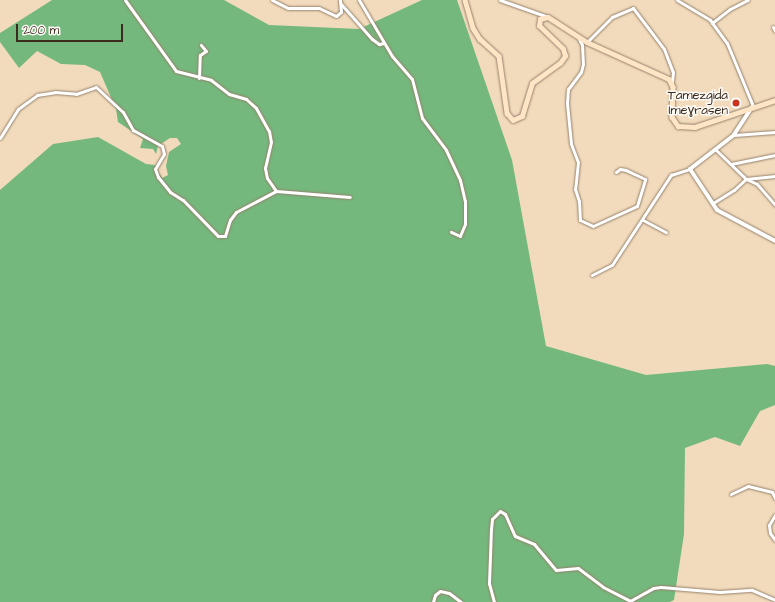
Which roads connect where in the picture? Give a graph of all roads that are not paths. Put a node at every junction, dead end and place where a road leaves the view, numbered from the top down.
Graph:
1 (125, 0) edge
2 (272, 0) edge
3 (359, 0) edge
4 (465, 0) edge
5 (500, 0) edge
6 (677, 0) edge
7 (748, 0) edge
8 (340, 2) edge
9 (548, 17) junction
10 (712, 23) junction
11 (578, 37) junction
12 (587, 42) junction
13 (384, 43) junction
14 (201, 45) dead end
15 (199, 78) junction
16 (672, 82) junction
17 (775, 100) edge
18 (753, 106) junction
19 (775, 132) edge
20 (734, 135) junction
21 (0, 138) edge
22 (715, 149) junction
23 (775, 155) edge
24 (731, 164) junction
25 (690, 169) junction
26 (616, 172) dead end
27 (775, 176) edge
28 (746, 179) junction
29 (276, 191) junction
30 (350, 197) dead end
31 (713, 203) junction
32 (775, 205) edge
33 (643, 220) junction
34 (451, 232) dead end
35 (666, 232) dead end
36 (775, 239) edge
37 (592, 275) dead end
38 (775, 489) edge
39 (772, 492) junction
40 (731, 494) dead end
41 (775, 498) edge
42 (775, 515) edge
43 (775, 540) edge
44 (775, 600) edge
45 (434, 602) edge
46 (461, 602) edge
47 (494, 602) edge

1 - 15 street
2 - 8 street
3 - 13 street
4 - 9 main road
5 - 9 street
6 - 10 street
7 - 10 street
8 - 13 street
9 - 11 main road
10 - 18 street
11 - 12 main road
11 - 26 street
12 - 16 main road
12 - 16 street
13 - 34 street
14 - 15 street
15 - 29 street
16 - 18 main road
17 - 18 main road
18 - 20 street
19 - 20 street
20 - 22 street
21 - 29 street
22 - 24 street
22 - 25 street
23 - 24 street
24 - 28 street
25 - 31 street
25 - 33 street
27 - 28 street
28 - 31 street
28 - 32 street
29 - 30 street
31 - 36 street
33 - 35 street
33 - 37 street
38 - 39 street
39 - 40 street
39 - 41 street
42 - 43 street
44 - 47 street
45 - 46 street

